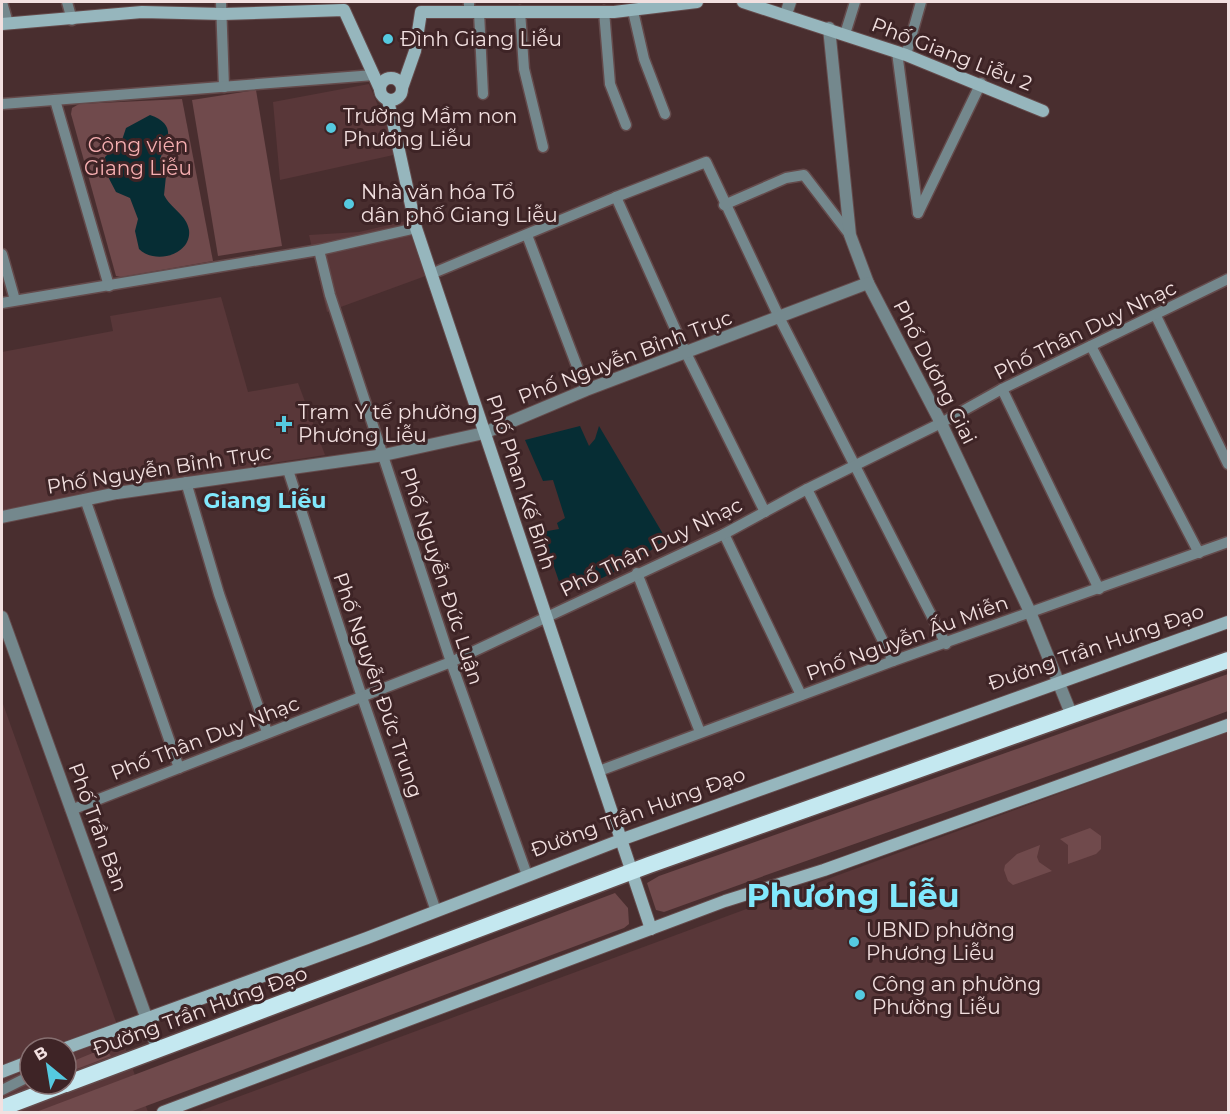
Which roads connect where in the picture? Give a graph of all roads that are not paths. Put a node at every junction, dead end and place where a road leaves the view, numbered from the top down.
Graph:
1 (2, 2) edge
2 (67, 2) edge
3 (675, 2) edge
4 (697, 2) edge
5 (743, 2) edge
6 (855, 2) edge
7 (921, 2) edge
8 (343, 6) edge
9 (555, 6) edge
10 (141, 7) edge
11 (291, 7) edge
12 (421, 7) edge
13 (222, 8) edge
14 (472, 8) edge
15 (611, 8) edge
16 (788, 8) edge
17 (520, 11) junction
18 (633, 11) junction
19 (72, 20) junction
20 (5, 24) edge
21 (830, 28) junction
22 (845, 34) junction
23 (901, 53) junction
24 (374, 75) junction
25 (981, 83) junction
26 (224, 87) junction
27 (402, 87) junction
28 (380, 89) junction
29 (483, 94) dead end
30 (55, 100) junction
31 (388, 100) junction
32 (2, 104) edge
33 (1043, 111) dead end
34 (665, 114) dead end
35 (626, 125) dead end
36 (543, 147) dead end
37 (616, 197) junction
38 (724, 204) junction
39 (416, 228) junction
40 (526, 235) junction
41 (850, 235) junction
42 (319, 250) junction
43 (2, 254) edge
44 (430, 274) junction
45 (1228, 279) edge
46 (868, 284) junction
47 (109, 286) junction
48 (15, 300) junction
49 (2, 303) edge
50 (1156, 316) junction
51 (780, 319) junction
52 (1091, 346) junction
53 (686, 353) junction
54 (1002, 389) junction
55 (586, 390) junction
56 (941, 423) junction
57 (484, 433) junction
58 (384, 455) junction
59 (1228, 464) edge
60 (854, 466) junction
61 (288, 470) junction
62 (186, 482) junction
63 (807, 489) junction
64 (85, 499) junction
65 (765, 512) junction
66 (2, 517) edge
67 (724, 534) junction
68 (1228, 542) edge
69 (1199, 553) junction
70 (637, 573) junction
71 (1099, 589) junction
72 (1030, 612) junction
73 (2, 617) edge
74 (546, 617) junction
75 (1228, 622) edge
76 (946, 644) junction
77 (1228, 660) edge
78 (893, 661) junction
79 (451, 662) junction
80 (1060, 681) junction
81 (801, 695) junction
82 (362, 697) junction
83 (1072, 716) junction
84 (1228, 725) edge
85 (267, 732) junction
86 (700, 732) junction
87 (179, 768) junction
88 (599, 771) junction
89 (71, 810) junction
90 (623, 839) junction
91 (631, 872) junction
92 (527, 875) junction
93 (436, 911) junction
94 (651, 929) junction
95 (147, 1020) junction
96 (78, 1044) edge
97 (159, 1050) junction
98 (18, 1066) edge
99 (2, 1072) edge
100 (78, 1080) edge
101 (18, 1082) edge
102 (2, 1090) edge
103 (34, 1096) edge
104 (2, 1108) edge
105 (171, 1111) edge

1 - 20 street
2 - 19 street
3 - 4 main road
3 - 18 main road
5 - 16 main road, Phố Giang Liễu 2
6 - 22 street
7 - 23 street
8 - 11 main road
8 - 24 main road
9 - 15 main road
9 - 17 main road
10 - 13 main road
10 - 19 main road
11 - 13 main road
12 - 14 main road
12 - 27 main road
13 - 26 street
14 - 17 main road
14 - 29 street
15 - 18 main road
15 - 35 street
16 - 21 main road, Phố Giang Liễu 2
17 - 36 street
18 - 34 street
19 - 20 main road
21 - 22 main road, Phố Giang Liễu 2
21 - 41 street, Phố Dương Giai
22 - 23 main road, Phố Giang Liễu 2
23 - 25 main road, Phố Giang Liễu 2
23 - 25 street
24 - 26 street
24 - 28 main road
25 - 33 main road, Phố Giang Liễu 2
26 - 30 street
27 - 28 main road
27 - 31 main road
28 - 31 main road
30 - 32 street
30 - 47 street
31 - 39 main road, Phố Phan Kế Bính
37 - 38 street
37 - 40 street
37 - 53 street
38 - 41 street
38 - 51 street
39 - 42 street
39 - 44 main road, Phố Phan Kế Bính
40 - 44 street
40 - 55 street
41 - 46 street, Phố Dương Giai
42 - 47 street
42 - 58 street, Phố Nguyễn Đức Luận
43 - 48 street
44 - 57 main road, Phố Phan Kế Bính
45 - 50 street, Phố Thân Duy Nhạc
46 - 51 street, Phố Nguyễn Bỉnh Trục
46 - 56 street, Phố Dương Giai
47 - 48 street
48 - 49 street
50 - 52 street, Phố Thân Duy Nhạc
50 - 59 street
51 - 53 street, Phố Nguyễn Bỉnh Trục
51 - 60 street
52 - 54 street, Phố Thân Duy Nhạc
52 - 69 street
53 - 55 street, Phố Nguyễn Bỉnh Trục
53 - 65 street
54 - 56 street, Phố Thân Duy Nhạc
54 - 71 street
55 - 57 street, Phố Nguyễn Bỉnh Trục
56 - 60 street, Phố Thân Duy Nhạc
56 - 72 street, Phố Dương Giai
57 - 58 street, Phố Nguyễn Bỉnh Trục
57 - 74 main road, Phố Phan Kế Bính
58 - 61 street, Phố Nguyễn Bỉnh Trục
58 - 79 street, Phố Nguyễn Đức Luận
60 - 63 street, Phố Thân Duy Nhạc
60 - 76 street
61 - 62 street, Phố Nguyễn Bỉnh Trục
61 - 82 street, Phố Nguyễn Đức Trung
62 - 64 street, Phố Nguyễn Bỉnh Trục
62 - 85 street
63 - 65 street, Phố Thân Duy Nhạc
63 - 78 street
64 - 66 street, Phố Nguyễn Bỉnh Trục
64 - 87 street
65 - 67 street, Phố Thân Duy Nhạc
67 - 70 street, Phố Thân Duy Nhạc
67 - 81 street
68 - 69 street, Phố Nguyễn Ấu Miễn
69 - 71 street, Phố Nguyễn Ấu Miễn
70 - 74 street, Phố Thân Duy Nhạc
70 - 86 street
71 - 72 street, Phố Nguyễn Ấu Miễn
72 - 76 street, Phố Nguyễn Ấu Miễn
72 - 80 street, Phố Dương Giai
73 - 89 street, Phố Trần Bàn
74 - 79 street, Phố Thân Duy Nhạc
74 - 88 main road, Phố Phan Kế Bính
75 - 80 main road, Đường Trần Hưng Đạo
76 - 78 street, Phố Nguyễn Ấu Miễn
77 - 83 highway, Đường Trần Hưng Đạo
78 - 81 street, Phố Nguyễn Ấu Miễn
79 - 82 street, Phố Thân Duy Nhạc
79 - 92 street, Phố Nguyễn Đức Luận
80 - 83 street, Phố Dương Giai
80 - 90 main road, Đường Trần Hưng Đạo
81 - 86 street, Phố Nguyễn Ấu Miễn
82 - 85 street, Phố Thân Duy Nhạc
82 - 93 street, Phố Nguyễn Đức Trung
83 - 91 highway, Đường Trần Hưng Đạo
84 - 94 main road
85 - 87 street, Phố Thân Duy Nhạc
86 - 88 street, Phố Nguyễn Ấu Miễn
87 - 89 street, Phố Thân Duy Nhạc
88 - 90 main road, Phố Phan Kế Bính
89 - 95 street, Phố Trần Bàn
90 - 91 main road, Phố Phan Kế Bính
90 - 92 main road, Đường Trần Hưng Đạo
91 - 94 main road, Phố Phan Kế Bính
91 - 97 highway, Đường Trần Hưng Đạo
92 - 93 main road, Đường Trần Hưng Đạo
93 - 95 main road, Đường Trần Hưng Đạo
94 - 105 main road
95 - 96 main road, Đường Trần Hưng Đạo
95 - 97 street, Phố Trần Bàn
97 - 100 highway, Đường Trần Hưng Đạo
98 - 99 main road
101 - 102 street
103 - 104 highway, Đường Trần Hưng Đạo

